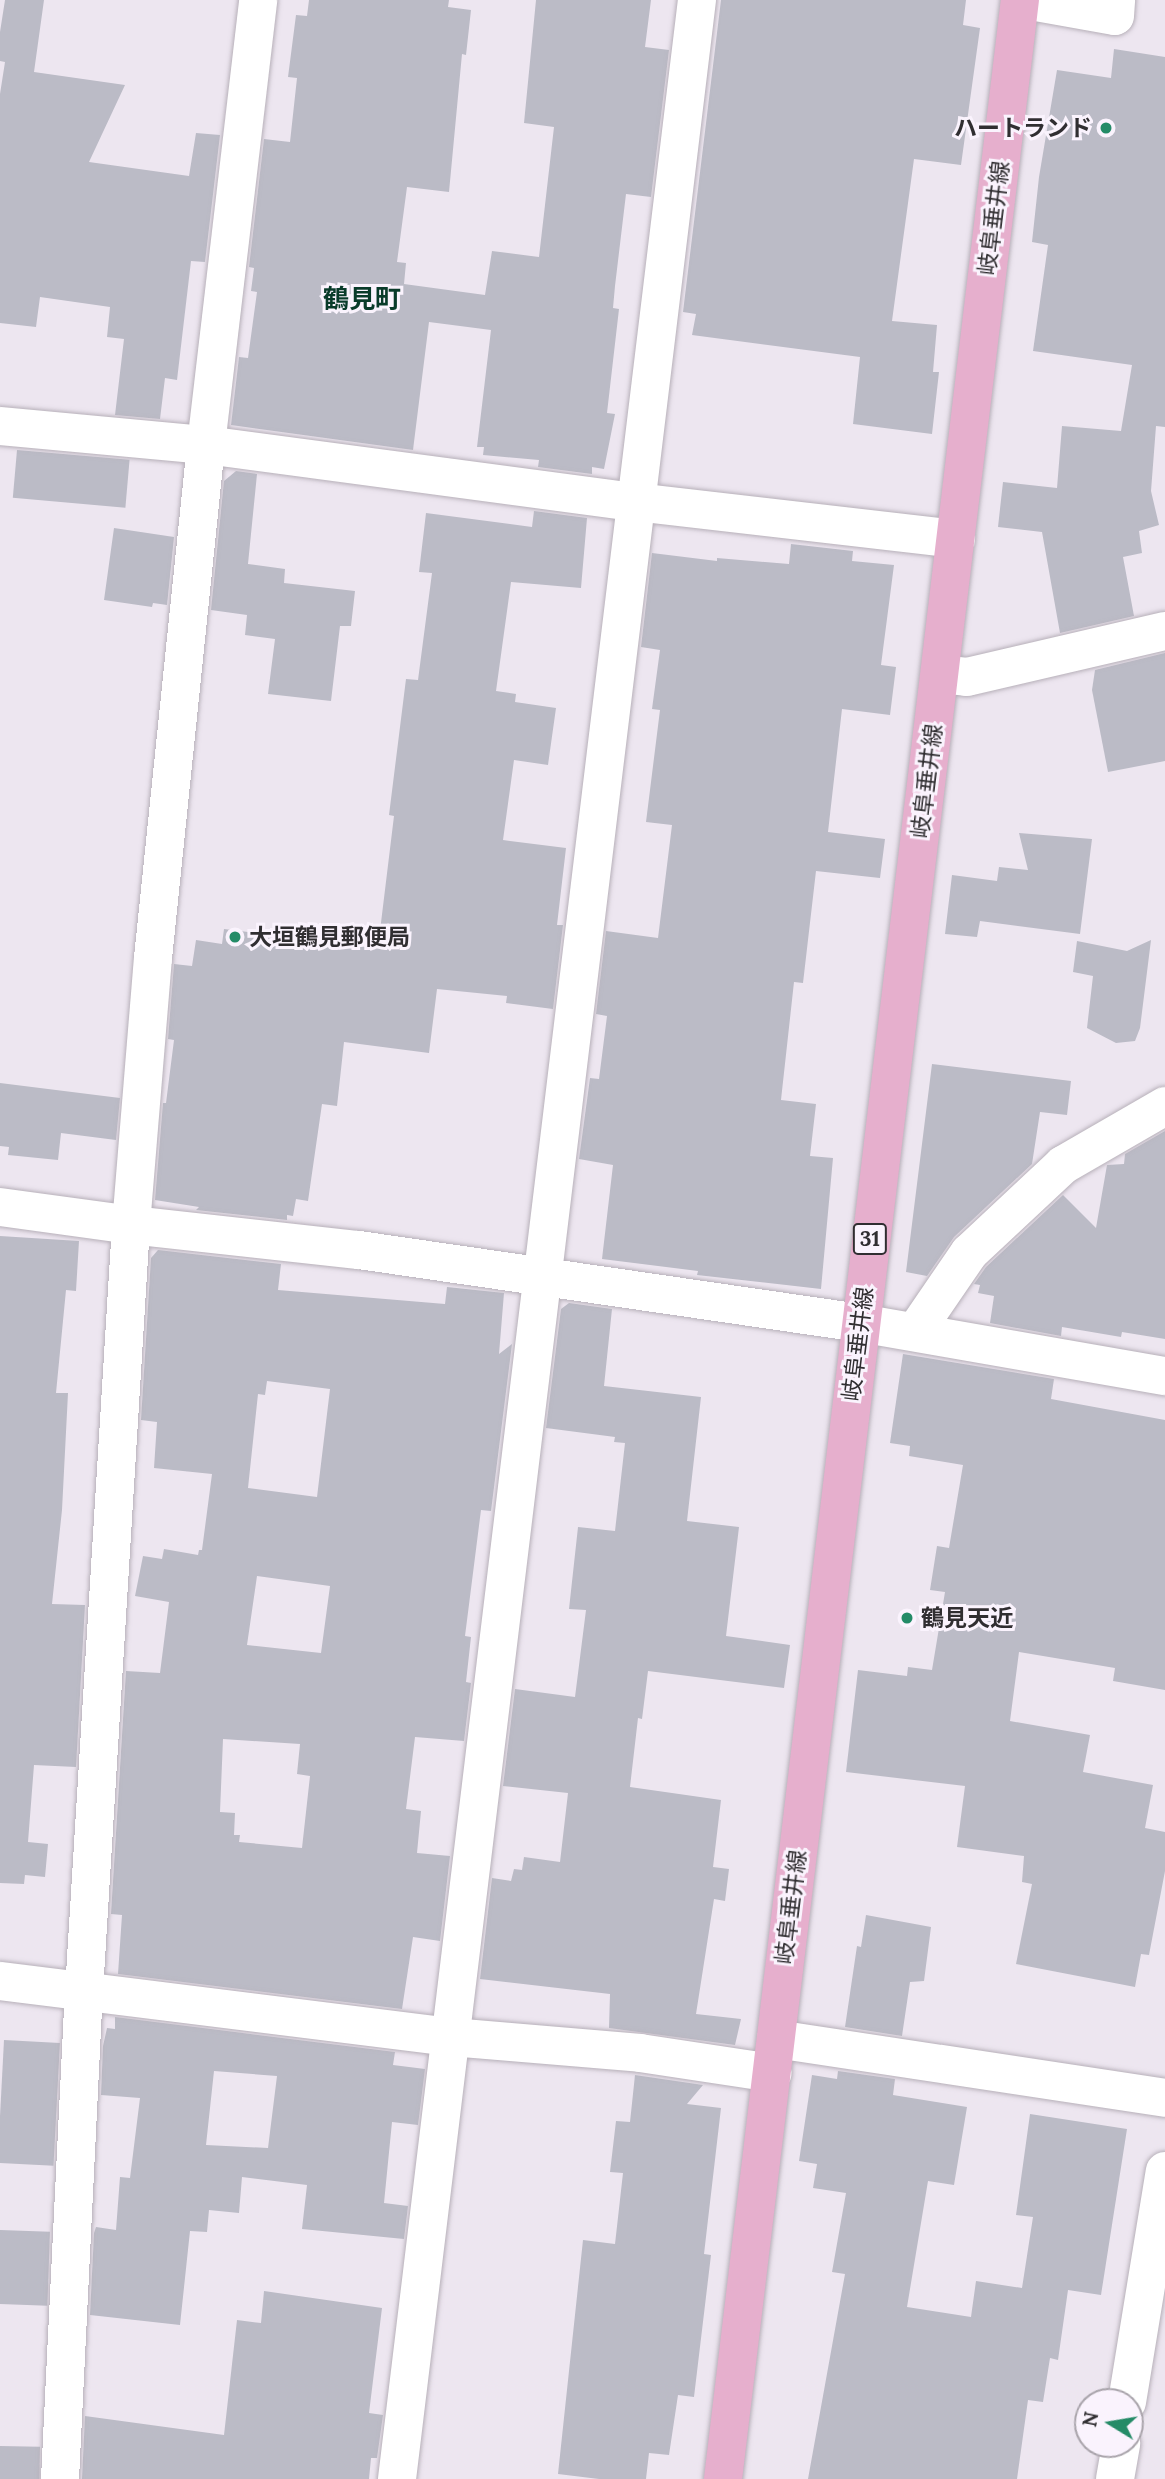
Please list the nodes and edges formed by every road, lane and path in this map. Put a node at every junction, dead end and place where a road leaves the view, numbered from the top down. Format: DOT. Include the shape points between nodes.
graph roads {
  1 [pos="258,0"];
  2 [pos="697,0"];
  3 [pos="1022,0"];
  4 [pos="1116,0"];
  5 [pos="0,426"];
  6 [pos="206,445"];
  7 [pos="636,502"];
  8 [pos="956,539"];
  9 [pos="1165,631"];
  10 [pos="940,674"];
  11 [pos="1165,1106"];
  12 [pos="0,1207"];
  13 [pos="131,1225"];
  14 [pos="541,1277"];
  15 [pos="860,1323"];
  16 [pos="915,1332"];
  17 [pos="1165,1376"];
  18 [pos="0,1981"];
  19 [pos="84,1991"];
  20 [pos="451,2037"];
  21 [pos="774,2056"];
  22 [pos="1165,2098"];
  23 [pos="1165,2171"];
  24 [pos="1130,2388"];
  25 [pos="1119,2458"];
  26 [pos="60,2479"];
  27 [pos="397,2479"];
  28 [pos="723,2479"];
  29 [pos="1115,2479"];
  1 -- 6 [label="street"];
  2 -- 7 [label="street"];
  3 -- 4 [label="street" via="1115,16"];
  3 -- 8 [label="main road, 岐阜垂井線 / 31"];
  5 -- 6 [label="street"];
  6 -- 7 [label="street"];
  6 -- 13 [label="street" via="153,957"];
  7 -- 8 [label="street"];
  7 -- 14 [label="street"];
  8 -- 10 [label="main road, 岐阜垂井線 / 31"];
  9 -- 10 [label="street" via="967,677"];
  10 -- 15 [label="main road, 岐阜垂井線 / 31"];
  11 -- 16 [label="street" via="1063,1165 969,1253"];
  12 -- 13 [label="street"];
  13 -- 14 [label="street" via="359,1250"];
  13 -- 19 [label="street"];
  14 -- 15 [label="street"];
  14 -- 20 [label="street"];
  15 -- 16 [label="street"];
  15 -- 21 [label="main road, 岐阜垂井線 / 31"];
  16 -- 17 [label="street"];
  18 -- 19 [label="street"];
  19 -- 20 [label="street"];
  19 -- 26 [label="street"];
  20 -- 21 [label="street" via="640,2053"];
  20 -- 27 [label="street"];
  21 -- 22 [label="street"];
  21 -- 28 [label="main road, 岐阜垂井線 / 31"];
  23 -- 24 [label="street"];
  25 -- 29 [label="street"];
}
